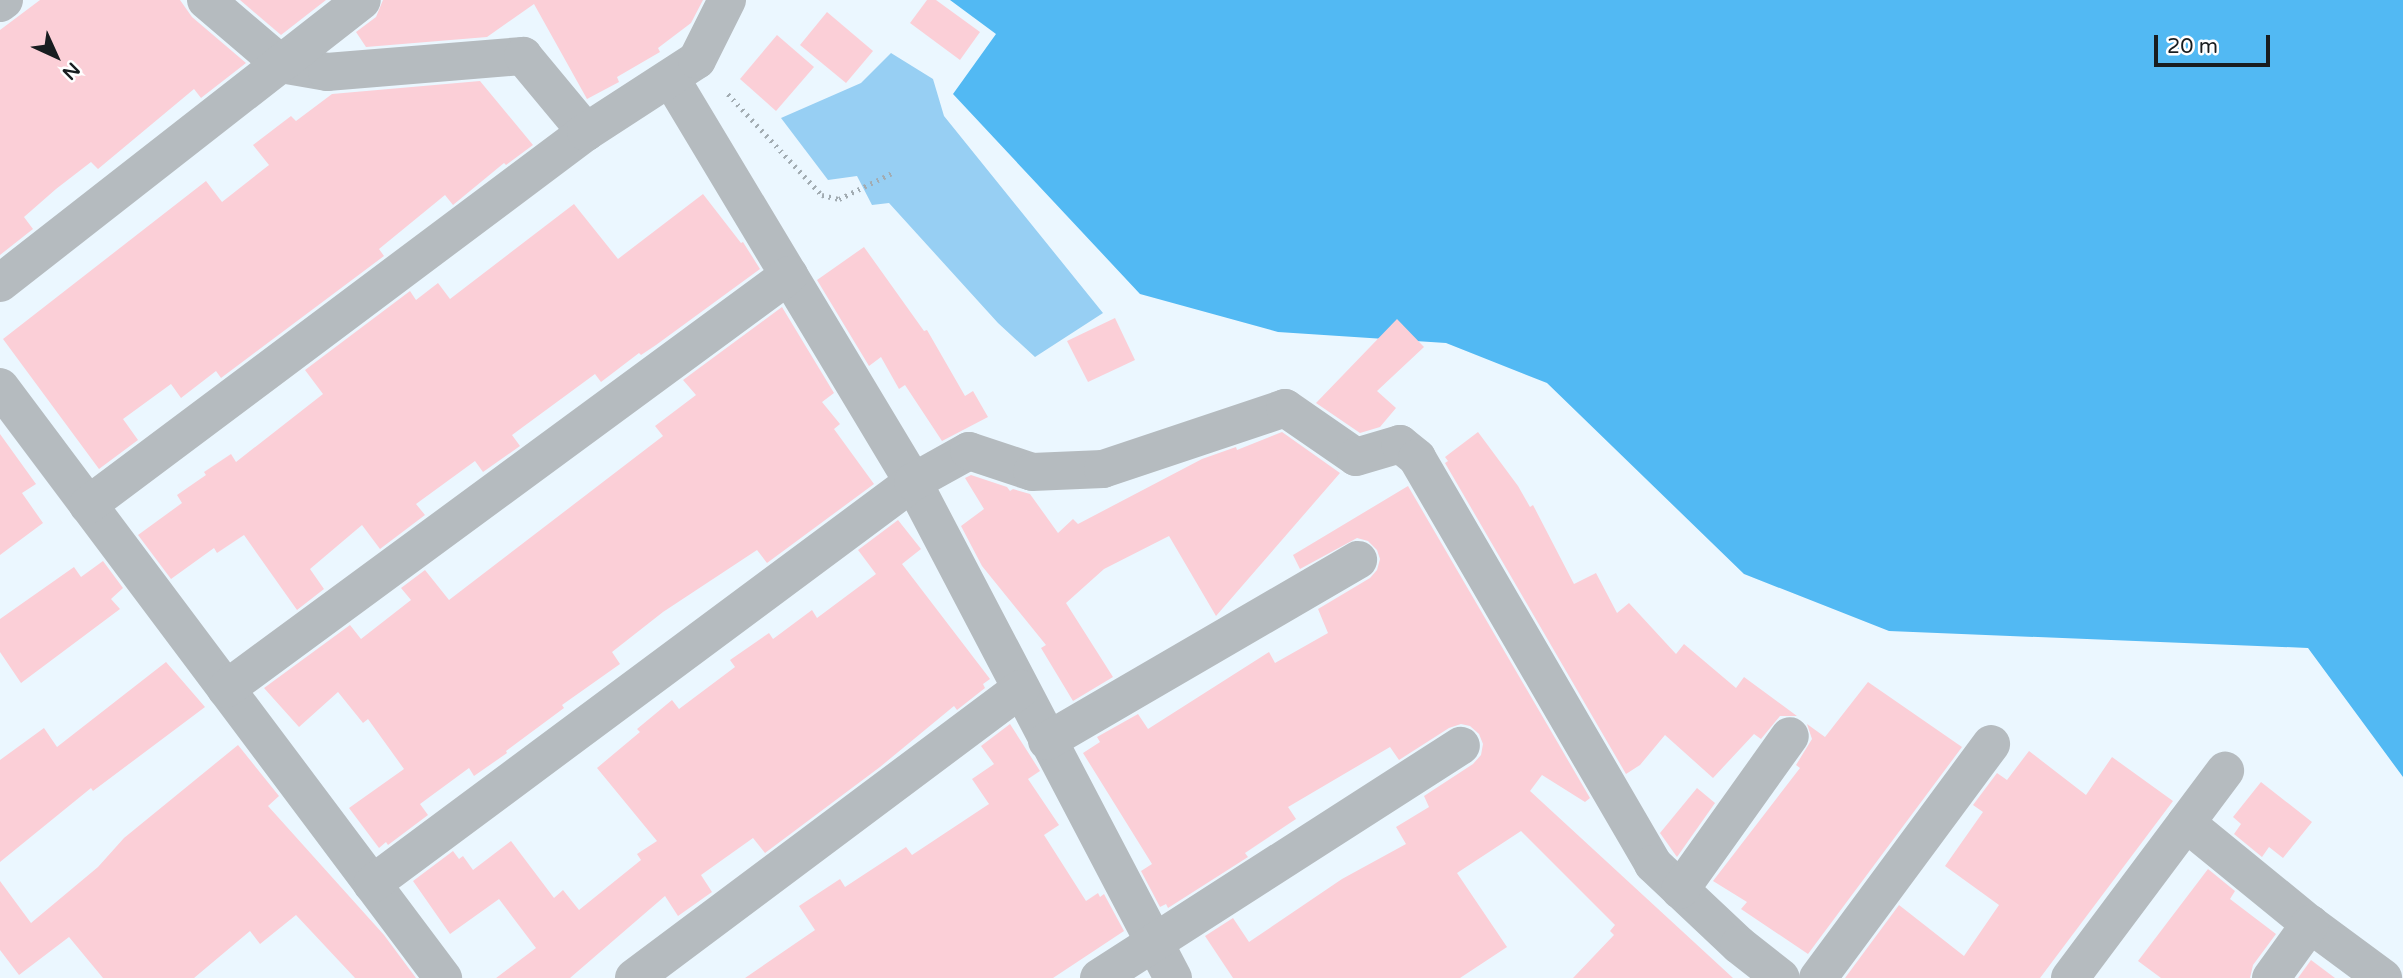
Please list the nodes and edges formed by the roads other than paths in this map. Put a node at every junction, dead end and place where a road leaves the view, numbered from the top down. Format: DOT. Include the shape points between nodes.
graph roads {
  1 [pos="206,0"];
  2 [pos="362,0"];
  3 [pos="727,0"];
  4 [pos="281,64"];
  5 [pos="684,70"];
  6 [pos="586,132"];
  7 [pos="789,275"];
  8 [pos="0,283"];
  9 [pos="0,387"];
  10 [pos="912,482"];
  11 [pos="88,505"];
  12 [pos="1358,560"];
  13 [pos="226,689"];
  14 [pos="1020,689"];
  15 [pos="1790,736"];
  16 [pos="1048,741"];
  17 [pos="1991,744"];
  18 [pos="1461,747"];
  19 [pos="2225,771"];
  20 [pos="2186,823"];
  21 [pos="372,884"];
  22 [pos="1680,890"];
  23 [pos="2309,924"];
  24 [pos="1154,942"];
  25 [pos="443,978"];
  26 [pos="634,978"];
  27 [pos="1099,978"];
  28 [pos="1173,978"];
  29 [pos="1781,978"];
  30 [pos="1818,978"];
  31 [pos="2070,978"];
  32 [pos="2271,978"];
  33 [pos="2384,978"];
  1 -- 4 [label="street"];
  2 -- 4 [label="street"];
  3 -- 5 [label="street"];
  4 -- 6 [label="street" via="327,72 523,56"];
  4 -- 8 [label="street"];
  5 -- 6 [label="street"];
  5 -- 7 [label="street"];
  6 -- 11 [label="street"];
  7 -- 10 [label="street"];
  7 -- 13 [label="street"];
  9 -- 11 [label="street"];
  10 -- 14 [label="street"];
  10 -- 21 [label="street"];
  10 -- 22 [label="street" via="968,451 1032,472 1103,469 1285,408 1356,457 1400,444 1417,458 1653,864"];
  11 -- 13 [label="street"];
  12 -- 16 [label="street"];
  13 -- 21 [label="street"];
  14 -- 16 [label="street"];
  14 -- 26 [label="street"];
  15 -- 22 [label="street"];
  16 -- 24 [label="street"];
  17 -- 30 [label="street"];
  18 -- 24 [label="street"];
  19 -- 20 [label="street"];
  20 -- 23 [label="street"];
  20 -- 31 [label="street"];
  21 -- 25 [label="street"];
  22 -- 29 [label="street"];
  23 -- 32 [label="street"];
  23 -- 33 [label="street"];
  24 -- 27 [label="street"];
  24 -- 28 [label="street"];
}
